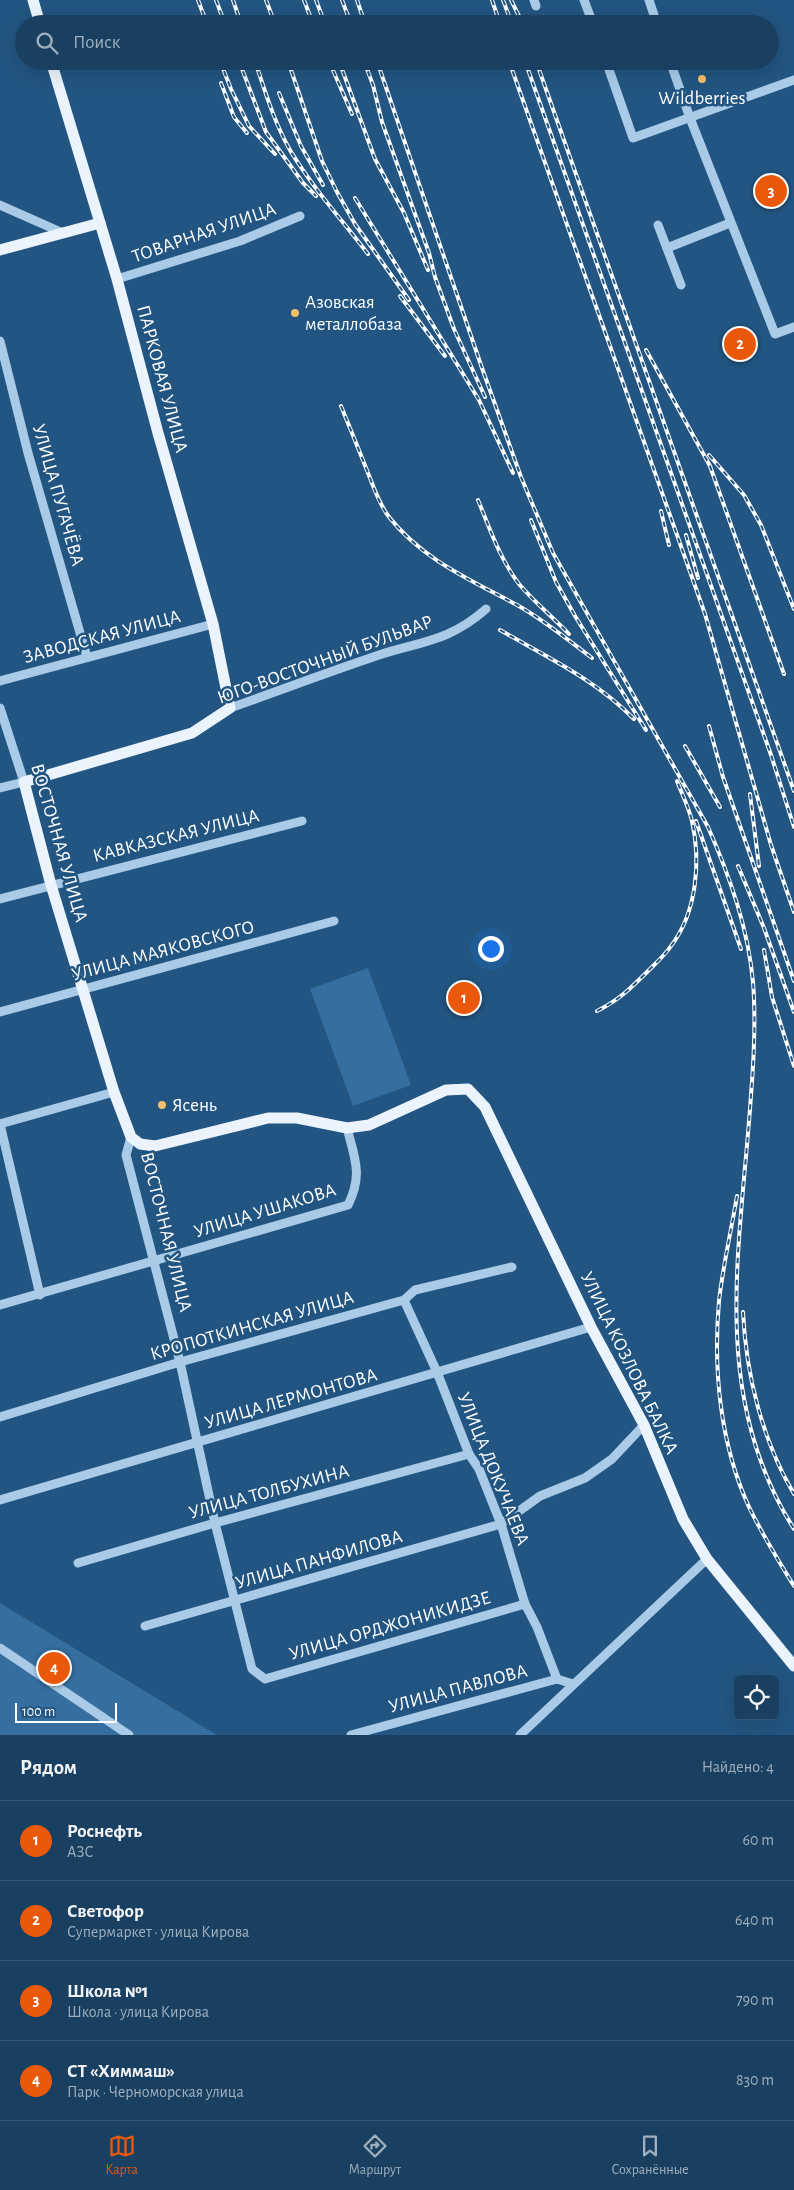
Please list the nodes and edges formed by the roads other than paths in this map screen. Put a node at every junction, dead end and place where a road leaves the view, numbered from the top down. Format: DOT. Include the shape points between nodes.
graph roads {
  1 [pos="33,0"];
  2 [pos="584,0"];
  3 [pos="649,0"];
  4 [pos="37,15"];
  5 [pos="590,15"];
  6 [pos="654,15"];
  7 [pos="53,70"];
  8 [pos="609,70"];
  9 [pos="673,70"];
  10 [pos="794,80"];
  11 [pos="690,118"];
  12 [pos="0,205"];
  13 [pos="300,216"];
  14 [pos="100,223"];
  15 [pos="730,223"];
  16 [pos="658,225"];
  17 [pos="63,233"];
  18 [pos="667,248"];
  19 [pos="0,250"];
  20 [pos="117,279"];
  21 [pos="681,285"];
  22 [pos="794,327"];
  23 [pos="0,341"];
  24 [pos="486,609"];
  25 [pos="213,624"];
  26 [pos="87,658"];
  27 [pos="0,681"];
  28 [pos="0,708"];
  29 [pos="230,708"];
  30 [pos="24,782"];
  31 [pos="0,788"];
  32 [pos="302,821"];
  33 [pos="52,884"];
  34 [pos="0,899"];
  35 [pos="334,922"];
  36 [pos="84,988"];
  37 [pos="0,1012"];
  38 [pos="114,1092"];
  39 [pos="0,1124"];
  40 [pos="347,1128"];
  41 [pos="131,1138"];
  42 [pos="155,1261"];
  43 [pos="512,1267"];
  44 [pos="40,1295"];
  45 [pos="404,1300"];
  46 [pos="0,1305"];
  47 [pos="591,1327"];
  48 [pos="180,1362"];
  49 [pos="437,1372"];
  50 [pos="0,1417"];
  51 [pos="644,1425"];
  52 [pos="199,1443"];
  53 [pos="469,1454"];
  54 [pos="0,1500"];
  55 [pos="215,1523"];
  56 [pos="501,1524"];
  57 [pos="708,1559"];
  58 [pos="78,1564"];
  59 [pos="236,1601"];
  60 [pos="524,1604"];
  61 [pos="145,1626"];
  62 [pos="0,1648"];
  63 [pos="794,1666"];
  64 [pos="265,1679"];
  65 [pos="557,1679"];
  66 [pos="573,1684"];
  67 [pos="129,1735"];
  68 [pos="352,1735"];
  69 [pos="520,1735"];
  1 -- 4 [label="main road"];
  2 -- 5 [label="street"];
  3 -- 6 [label="street"];
  7 -- 14 [label="main road, ПАРКОВАЯ УЛИЦА"];
  8 -- 11 [label="street" via="633,138"];
  9 -- 11 [label="street"];
  10 -- 11 [label="street"];
  11 -- 15 [label="street"];
  12 -- 17 [label="street"];
  13 -- 20 [label="street, ТОВАРНАЯ УЛИЦА" via="240,241"];
  14 -- 17 [label="main road"];
  14 -- 20 [label="main road, ПАРКОВАЯ УЛИЦА"];
  15 -- 18 [label="street"];
  15 -- 22 [label="street" via="775,334"];
  16 -- 18 [label="street"];
  17 -- 19 [label="main road"];
  18 -- 21 [label="street"];
  20 -- 25 [label="main road, ПАРКОВАЯ УЛИЦА"];
  23 -- 26 [label="street, УЛИЦА ПУГАЧЁВА" via="28,453"];
  24 -- 29 [label="street, ЮГО-ВОСТОЧНЫЙ БУЛЬВАР" via="470,623 440,639 382,654"];
  25 -- 26 [label="street, ЗАВОДСКАЯ УЛИЦА"];
  25 -- 29 [label="main road, ПАРКОВАЯ УЛИЦА"];
  26 -- 27 [label="street, ЗАВОДСКАЯ УЛИЦА"];
  28 -- 30 [label="street, ВОСТОЧНАЯ УЛИЦА"];
  29 -- 30 [label="main road, ЮГО-ВОСТОЧНЫЙ БУЛЬВАР" via="192,733"];
  30 -- 31 [label="street, ЮГО-ВОСТОЧНЫЙ БУЛЬВАР"];
  30 -- 33 [label="main road, ВОСТОЧНАЯ УЛИЦА"];
  32 -- 33 [label="street, КАВКАЗСКАЯ УЛИЦА"];
  33 -- 34 [label="street, КАВКАЗСКАЯ УЛИЦА"];
  33 -- 36 [label="main road, ВОСТОЧНАЯ УЛИЦА"];
  35 -- 36 [label="street, УЛИЦА МАЯКОВСКОГО"];
  36 -- 37 [label="street, УЛИЦА МАЯКОВСКОГО"];
  36 -- 38 [label="main road, ВОСТОЧНАЯ УЛИЦА"];
  38 -- 39 [label="street"];
  38 -- 41 [label="main road, ВОСТОЧНАЯ УЛИЦА"];
  39 -- 44 [label="street"];
  40 -- 41 [label="main road" via="297,1118 268,1118 155,1146 140,1144"];
  40 -- 42 [label="street, УЛИЦА УШАКОВА" via="357,1164 356,1189 348,1205"];
  40 -- 47 [label="main road, УЛИЦА КОЗЛОВА БАЛКА" via="369,1125 446,1090 468,1089 485,1107"];
  41 -- 42 [label="street, ВОСТОЧНАЯ УЛИЦА" via="126,1155"];
  42 -- 44 [label="street, УЛИЦА УШАКОВА"];
  42 -- 48 [label="street, ВОСТОЧНАЯ УЛИЦА"];
  43 -- 45 [label="street, КРОПОТКИНСКАЯ УЛИЦА" via="415,1290"];
  44 -- 46 [label="street, УЛИЦА УШАКОВА"];
  45 -- 48 [label="street, КРОПОТКИНСКАЯ УЛИЦА"];
  45 -- 49 [label="street, УЛИЦА ДОКУЧАЕВА"];
  47 -- 49 [label="street, УЛИЦА ЛЕРМОНТОВА"];
  47 -- 51 [label="main road, УЛИЦА КОЗЛОВА БАЛКА"];
  48 -- 50 [label="street, КРОПОТКИНСКАЯ УЛИЦА"];
  48 -- 52 [label="street, ВОСТОЧНАЯ УЛИЦА"];
  49 -- 52 [label="street, УЛИЦА ЛЕРМОНТОВА"];
  49 -- 53 [label="street, УЛИЦА ДОКУЧАЕВА"];
  51 -- 56 [label="street, УЛИЦА ПАНФИЛОВА" via="612,1459 585,1478 540,1496"];
  51 -- 57 [label="main road, УЛИЦА КОЗЛОВА БАЛКА" via="675,1504"];
  52 -- 54 [label="street, УЛИЦА ЛЕРМОНТОВА"];
  52 -- 55 [label="street, ВОСТОЧНАЯ УЛИЦА"];
  53 -- 55 [label="street, УЛИЦА ТОЛБУХИНА"];
  53 -- 56 [label="street, УЛИЦА ДОКУЧАЕВА" via="479,1469"];
  55 -- 58 [label="street, УЛИЦА ТОЛБУХИНА"];
  55 -- 59 [label="street, ВОСТОЧНАЯ УЛИЦА"];
  56 -- 59 [label="street, УЛИЦА ПАНФИЛОВА"];
  56 -- 60 [label="street, УЛИЦА ДОКУЧАЕВА"];
  57 -- 63 [label="main road, УЛИЦА КОЗЛОВА БАЛКА"];
  57 -- 66 [label="street"];
  59 -- 61 [label="street, УЛИЦА ПАНФИЛОВА"];
  59 -- 64 [label="street, ВОСТОЧНАЯ УЛИЦА" via="252,1669"];
  60 -- 64 [label="street, УЛИЦА ОРДЖОНИКИДЗЕ"];
  60 -- 65 [label="street, УЛИЦА ДОКУЧАЕВА" via="537,1627"];
  62 -- 67 [label="street"];
  65 -- 66 [label="street, УЛИЦА ПАВЛОВА"];
  65 -- 68 [label="street, УЛИЦА ПАВЛОВА"];
  66 -- 69 [label="street"];
}
